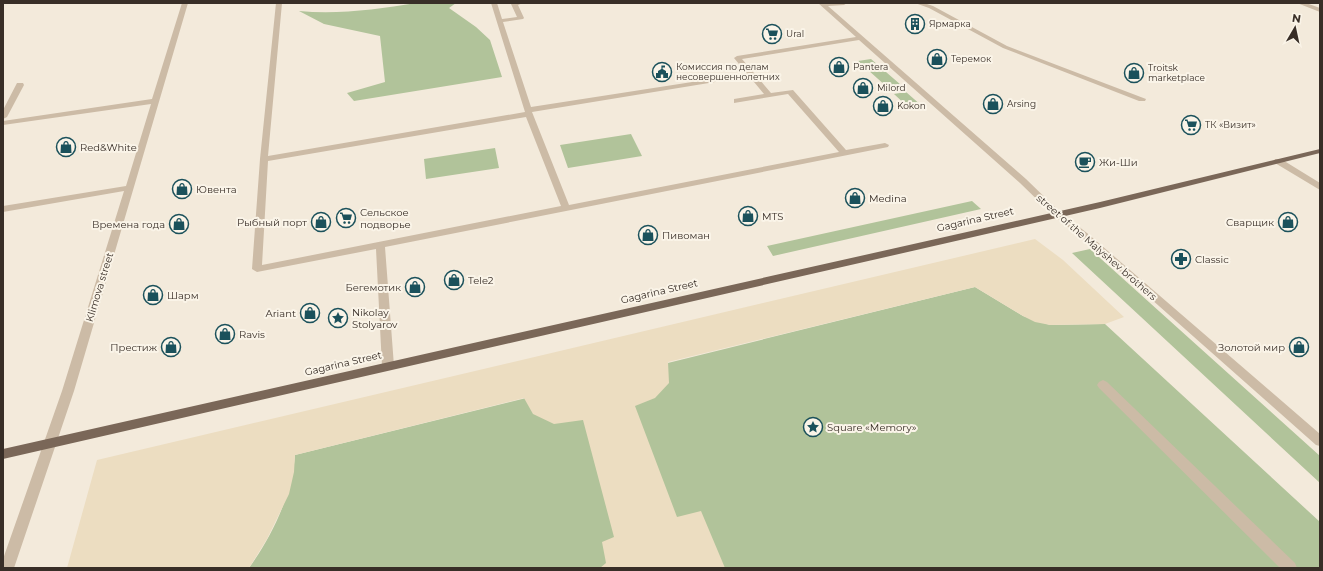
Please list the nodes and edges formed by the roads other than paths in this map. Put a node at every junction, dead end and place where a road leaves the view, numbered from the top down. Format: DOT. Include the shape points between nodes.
graph roads {
  1 [pos="185,3"];
  2 [pos="278,3"];
  3 [pos="494,3"];
  4 [pos="520,3"];
  5 [pos="844,3"];
  6 [pos="918,3"];
  7 [pos="1300,3"];
  8 [pos="822,4"];
  9 [pos="1320,10"];
  10 [pos="500,21"];
  11 [pos="861,38"];
  12 [pos="715,80"];
  13 [pos="20,85"];
  14 [pos="769,95"];
  15 [pos="1142,99"];
  16 [pos="155,101"];
  17 [pos="737,101"];
  18 [pos="529,112"];
  19 [pos="3,117"];
  20 [pos="3,123"];
  21 [pos="886,145"];
  22 [pos="1320,150"];
  23 [pos="844,153"];
  24 [pos="264,159"];
  25 [pos="1278,161"];
  26 [pos="1320,187"];
  27 [pos="129,188"];
  28 [pos="566,207"];
  29 [pos="3,209"];
  30 [pos="1057,214"];
  31 [pos="380,245"];
  32 [pos="388,366"];
  33 [pos="1103,385"];
  34 [pos="1320,441"];
  35 [pos="48,443"];
  36 [pos="3,454"];
  37 [pos="6,568"];
  38 [pos="1290,568"];
  1 -- 16 [label="street, Klimova street"];
  2 -- 24 [label="street"];
  3 -- 10 [label="street"];
  4 -- 10 [label="street" via="514,4 521,18"];
  5 -- 8 [label="street"];
  6 -- 15 [label="street" via="931,7 1005,47"];
  7 -- 9 [label="street"];
  8 -- 11 [label="street, street of the Malyshev brothers"];
  10 -- 18 [label="street"];
  11 -- 14 [label="street" via="737,58"];
  11 -- 30 [label="street, street of the Malyshev brothers"];
  12 -- 18 [label="street"];
  13 -- 19 [label="street"];
  14 -- 17 [label="street"];
  14 -- 23 [label="street" via="790,92"];
  16 -- 20 [label="street"];
  16 -- 27 [label="street, Klimova street"];
  18 -- 24 [label="street"];
  18 -- 28 [label="street"];
  21 -- 23 [label="street"];
  22 -- 25 [label="main road, Gagarina Street"];
  23 -- 28 [label="street"];
  24 -- 31 [label="street" via="257,269"];
  25 -- 26 [label="street"];
  25 -- 30 [label="main road, Gagarina Street"];
  27 -- 29 [label="street"];
  27 -- 35 [label="street, Klimova street" via="68,391"];
  28 -- 31 [label="street"];
  30 -- 32 [label="main road, Gagarina Street"];
  30 -- 34 [label="street, street of the Malyshev brothers"];
  31 -- 32 [label="street"];
  32 -- 35 [label="main road, Gagarina Street"];
  33 -- 38 [label="street"];
  35 -- 36 [label="main road, Gagarina Street"];
  35 -- 37 [label="street, Klimova street" via="34,491"];
}
